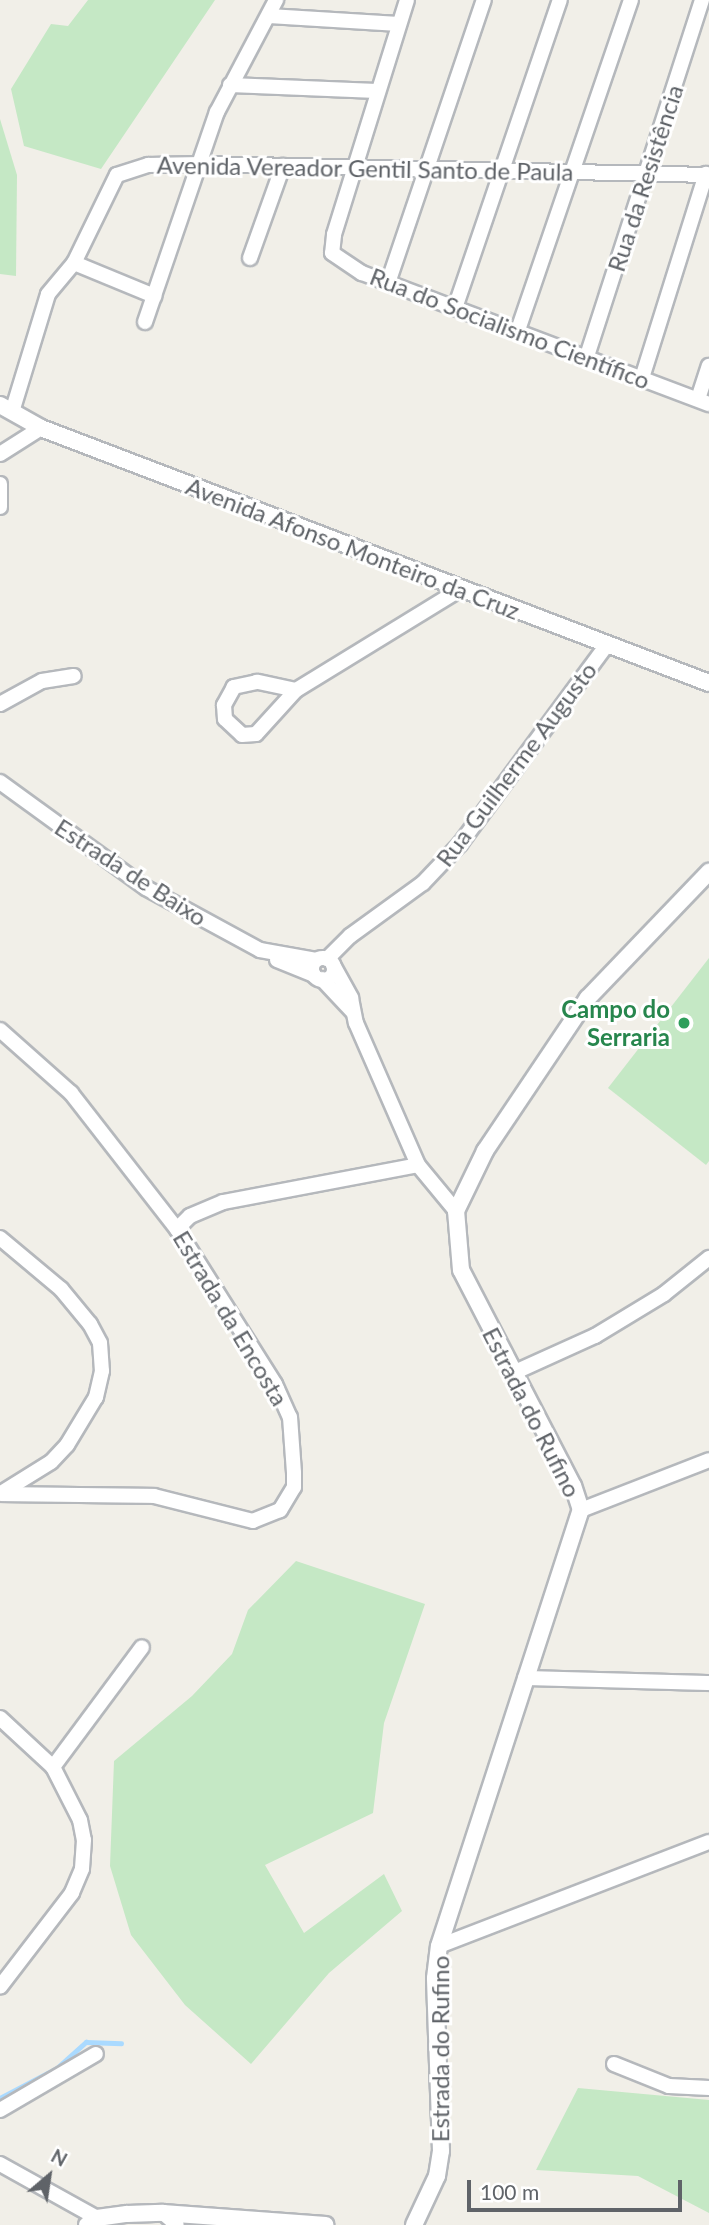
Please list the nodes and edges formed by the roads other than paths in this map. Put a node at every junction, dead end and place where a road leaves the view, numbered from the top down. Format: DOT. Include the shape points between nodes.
graph roads {
  1 [pos="276,0"];
  2 [pos="407,0"];
  3 [pos="484,0"];
  4 [pos="560,0"];
  5 [pos="631,0"];
  6 [pos="702,0"];
  7 [pos="269,16"];
  8 [pos="399,24"];
  9 [pos="230,85"];
  10 [pos="377,91"];
  11 [pos="202,164"];
  12 [pos="283,166"];
  13 [pos="356,167"];
  14 [pos="429,168"];
  15 [pos="503,170"];
  16 [pos="573,170"];
  17 [pos="647,172"];
  18 [pos="708,174"];
  19 [pos="250,258"];
  20 [pos="74,263"];
  21 [pos="388,283"];
  22 [pos="154,296"];
  23 [pos="455,308"];
  24 [pos="145,322"];
  25 [pos="518,330"];
  26 [pos="587,356"];
  27 [pos="709,366"];
  28 [pos="642,378"];
  29 [pos="703,402"];
  30 [pos="6,409"];
  31 [pos="41,428"];
  32 [pos="0,454"];
  33 [pos="0,484"];
  34 [pos="0,507"];
  35 [pos="459,590"];
  36 [pos="606,646"];
  37 [pos="74,676"];
  38 [pos="709,683"];
  39 [pos="296,690"];
  40 [pos="0,704"];
  41 [pos="0,782"];
  42 [pos="709,872"];
  43 [pos="268,952"];
  44 [pos="325,961"];
  45 [pos="318,977"];
  46 [pos="352,1011"];
  47 [pos="0,1030"];
  48 [pos="418,1165"];
  49 [pos="456,1211"];
  50 [pos="177,1229"];
  51 [pos="0,1238"];
  52 [pos="709,1258"];
  53 [pos="513,1373"];
  54 [pos="709,1460"];
  55 [pos="1,1494"];
  56 [pos="581,1510"];
  57 [pos="142,1647"];
  58 [pos="525,1678"];
  59 [pos="709,1683"];
  60 [pos="0,1717"];
  61 [pos="53,1768"];
  62 [pos="709,1842"];
  63 [pos="439,1946"];
  64 [pos="0,1987"];
  65 [pos="96,2054"];
  66 [pos="614,2064"];
  67 [pos="709,2088"];
  68 [pos="0,2109"];
  69 [pos="0,2164"];
  70 [pos="163,2213"];
  71 [pos="92,2222"];
  72 [pos="177,2225"];
  73 [pos="326,2225"];
  74 [pos="414,2225"];
  1 -- 7 [label="street"];
  2 -- 8 [label="street"];
  3 -- 14 [label="street"];
  4 -- 15 [label="street"];
  5 -- 16 [label="street"];
  6 -- 17 [label="street, Rua da Resistência"];
  7 -- 8 [label="street"];
  7 -- 9 [label="street"];
  8 -- 10 [label="street"];
  9 -- 10 [label="street"];
  9 -- 11 [label="street"];
  10 -- 13 [label="street"];
  11 -- 12 [label="street, Avenida Vereador Gentil Santo de Paula"];
  11 -- 20 [label="street, Avenida Vereador Gentil Santo de Paula" via="148,165 117,175"];
  11 -- 22 [label="street"];
  12 -- 13 [label="street, Avenida Vereador Gentil Santo de Paula"];
  12 -- 19 [label="street"];
  13 -- 14 [label="street, Avenida Vereador Gentil Santo de Paula"];
  13 -- 21 [label="street, Rua do Socialismo Científico" via="332,253 337,260"];
  14 -- 15 [label="street, Avenida Vereador Gentil Santo de Paula"];
  14 -- 21 [label="street"];
  15 -- 16 [label="street, Avenida Vereador Gentil Santo de Paula"];
  15 -- 23 [label="street"];
  16 -- 17 [label="street, Avenida Vereador Gentil Santo de Paula"];
  16 -- 25 [label="street"];
  17 -- 18 [label="street, Avenida Vereador Gentil Santo de Paula"];
  17 -- 26 [label="street, Rua da Resistência"];
  18 -- 28 [label="street"];
  20 -- 22 [label="street"];
  20 -- 30 [label="street, Avenida Vereador Gentil Santo de Paula" via="48,294"];
  21 -- 23 [label="street, Rua do Socialismo Científico"];
  22 -- 24 [label="street"];
  23 -- 25 [label="street, Rua do Socialismo Científico"];
  25 -- 26 [label="street, Rua do Socialismo Científico"];
  26 -- 28 [label="street, Rua do Socialismo Científico"];
  27 -- 29 [label="street"];
  28 -- 29 [label="street, Rua do Socialismo Científico"];
  30 -- 31 [label="street, Avenida Afonso Monteiro da Cruz"];
  31 -- 32 [label="street"];
  31 -- 35 [label="street, Avenida Afonso Monteiro da Cruz"];
  33 -- 34 [label="street"];
  35 -- 36 [label="street, Avenida Afonso Monteiro da Cruz"];
  35 -- 39 [label="street"];
  36 -- 38 [label="street, Avenida Afonso Monteiro da Cruz"];
  36 -- 44 [label="street, Rua Guilherme Augusto" via="460,844 424,883 349,936"];
  37 -- 40 [label="street" via="42,681"];
  39 -- 39 [label="street" via="256,734 242,734 225,719 224,705 234,687 257,682"];
  41 -- 43 [label="street, Estrada de Baixo" via="146,888"];
  42 -- 49 [label="street" via="588,998 485,1151"];
  43 -- 44 [label="street, Estrada de Baixo"];
  43 -- 45 [label="street, Estrada de Baixo" via="289,968"];
  44 -- 45 [label="street"];
  44 -- 46 [label="street, Estrada de Baixo" via="351,998"];
  45 -- 46 [label="street, Estrada de Baixo"];
  46 -- 48 [label="street, Estrada de Baixo"];
  47 -- 50 [label="street, Estrada da Encosta" via="71,1093"];
  48 -- 49 [label="street, Estrada de Baixo"];
  48 -- 50 [label="street" via="234,1199 205,1207"];
  49 -- 53 [label="street, Estrada do Rufino" via="461,1269"];
  50 -- 55 [label="street, Estrada da Encosta" via="275,1384 290,1417 295,1473 289,1498 270,1518 253,1521 154,1496"];
  51 -- 55 [label="street" via="61,1289 90,1324 100,1343 102,1370 96,1397 67,1445 51,1462"];
  52 -- 53 [label="street" via="664,1294 595,1336"];
  53 -- 56 [label="street, Estrada do Rufino" via="573,1486"];
  54 -- 56 [label="street"];
  56 -- 58 [label="street, Estrada do Rufino"];
  57 -- 61 [label="street"];
  58 -- 59 [label="street"];
  58 -- 63 [label="street, Estrada do Rufino"];
  60 -- 61 [label="street"];
  61 -- 64 [label="street" via="80,1820 82,1869 58,1917"];
  62 -- 63 [label="street"];
  63 -- 74 [label="street, Estrada do Rufino" via="435,1978 441,2151 437,2176"];
  65 -- 68 [label="street"];
  66 -- 67 [label="street" via="669,2086"];
  69 -- 71 [label="street"];
  70 -- 71 [label="street"];
  70 -- 72 [label="street"];
  70 -- 73 [label="street"];
}
